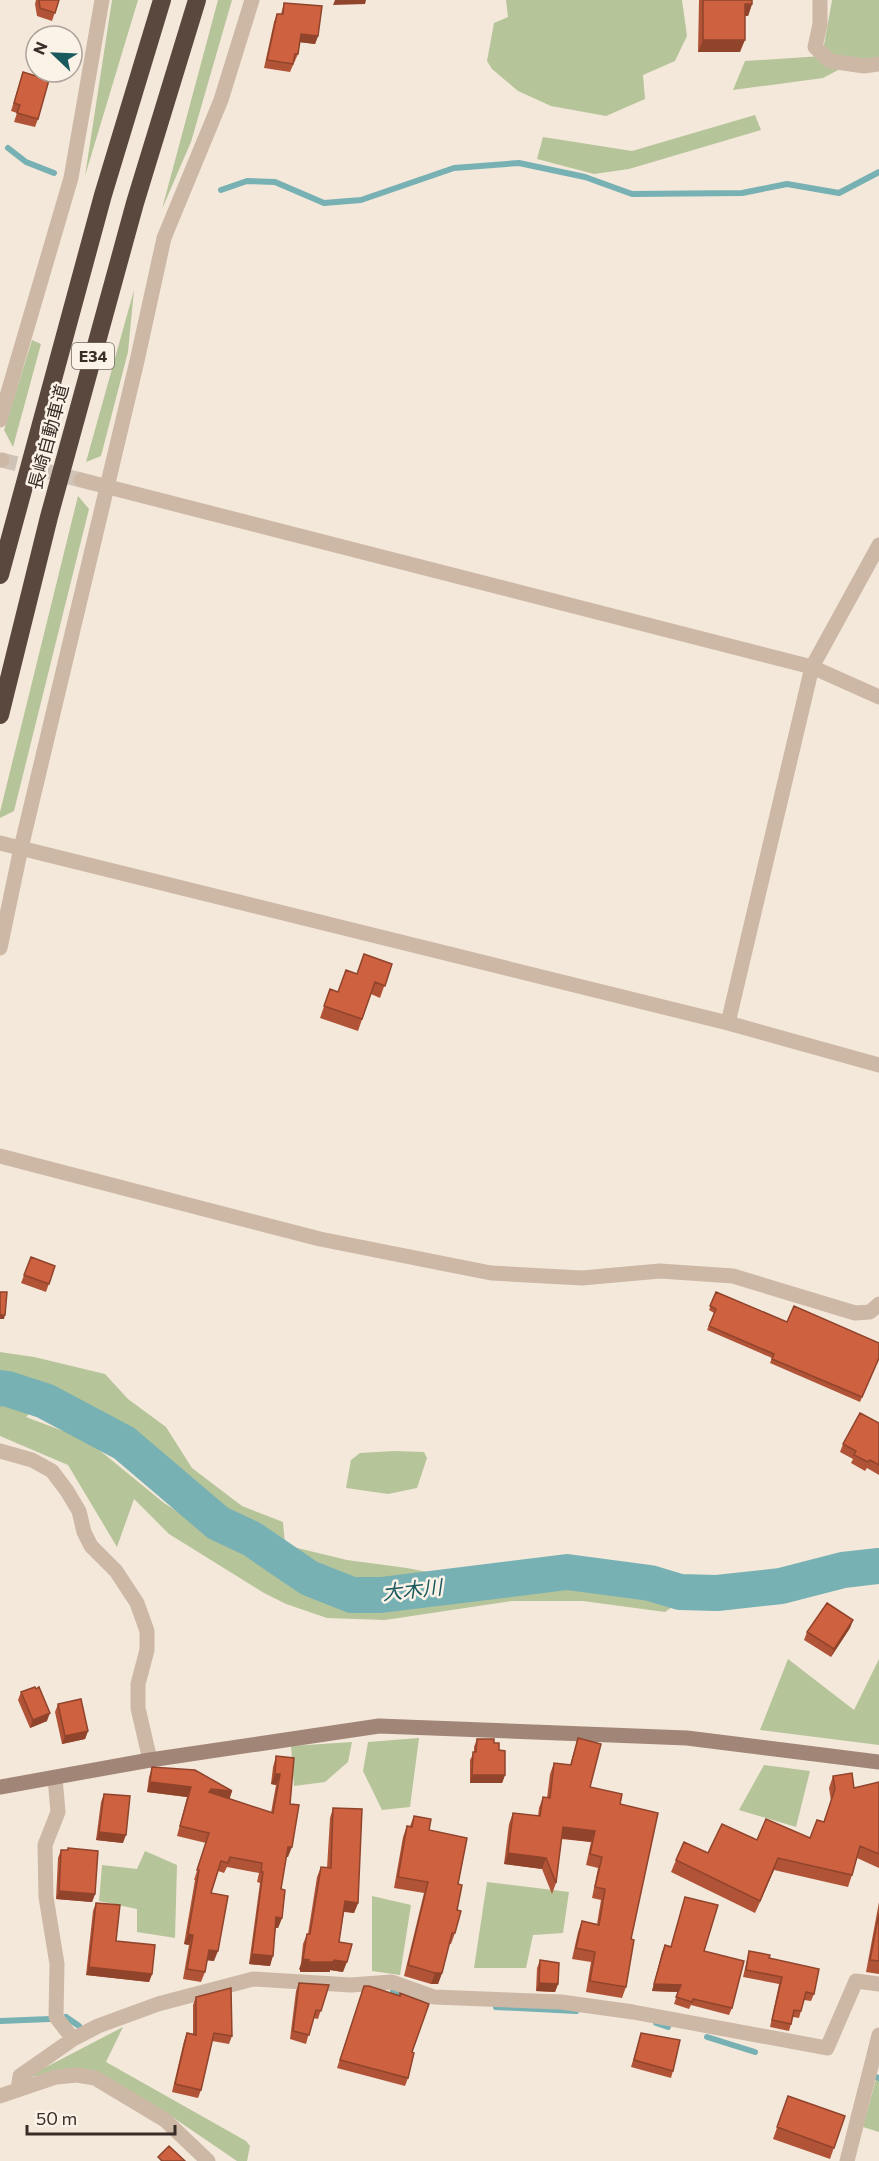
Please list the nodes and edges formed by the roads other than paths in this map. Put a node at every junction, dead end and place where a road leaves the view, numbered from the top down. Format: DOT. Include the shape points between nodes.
graph roads {
  1 [pos="102,0"];
  2 [pos="162,0"];
  3 [pos="197,0"];
  4 [pos="252,0"];
  5 [pos="820,0"];
  6 [pos="879,64"];
  7 [pos="0,420"];
  8 [pos="81,480"];
  9 [pos="106,487"];
  10 [pos="879,545"];
  11 [pos="0,575"];
  12 [pos="812,667"];
  13 [pos="879,697"];
  14 [pos="0,715"];
  15 [pos="0,843"];
  16 [pos="21,849"];
  17 [pos="0,948"];
  18 [pos="728,1023"];
  19 [pos="879,1065"];
  20 [pos="0,1156"];
  21 [pos="879,1304"];
  22 [pos="0,1451"];
  23 [pos="150,1760"];
  24 [pos="879,1762"];
  25 [pos="55,1778"];
  26 [pos="0,1787"];
  27 [pos="879,1984"];
  28 [pos="879,2035"];
  29 [pos="73,2039"];
  30 [pos="18,2090"];
  31 [pos="0,2096"];
  32 [pos="208,2161"];
  33 [pos="847,2161"];
  1 -- 7 [label="street" via="71,178"];
  2 -- 11 [label="highway, 長崎自動車道 / E34" via="103,195"];
  3 -- 14 [label="highway, 長崎自動車道 / E34" via="132,214"];
  4 -- 9 [label="street" via="221,100 164,238"];
  5 -- 6 [label="street" via="815,47 830,61"];
  8 -- 9 [label="street"];
  9 -- 12 [label="street"];
  9 -- 16 [label="street"];
  10 -- 12 [label="street"];
  12 -- 13 [label="street"];
  12 -- 18 [label="street"];
  15 -- 16 [label="street"];
  16 -- 17 [label="street"];
  16 -- 18 [label="street"];
  18 -- 19 [label="street"];
  20 -- 21 [label="street" via="320,1239 490,1273 582,1278 660,1271 733,1276 855,1313 870,1312"];
  22 -- 23 [label="street" via="32,1460 52,1471 79,1511 91,1546 116,1571 137,1603 147,1631 138,1708"];
  23 -- 24 [label="street" via="378,1726 687,1738"];
  23 -- 25 [label="street"];
  25 -- 26 [label="street"];
  25 -- 29 [label="street" via="58,1812 45,1845 46,1897 57,1964 56,2017"];
  27 -- 29 [label="street" via="856,1981 827,2048 561,2002 434,1998 392,1982 351,1985 253,1979 158,2004"];
  28 -- 33 [label="street"];
  29 -- 30 [label="street" via="20,2076"];
  30 -- 31 [label="street"];
  30 -- 32 [label="street" via="56,2077 94,2078 165,2120"];
}
